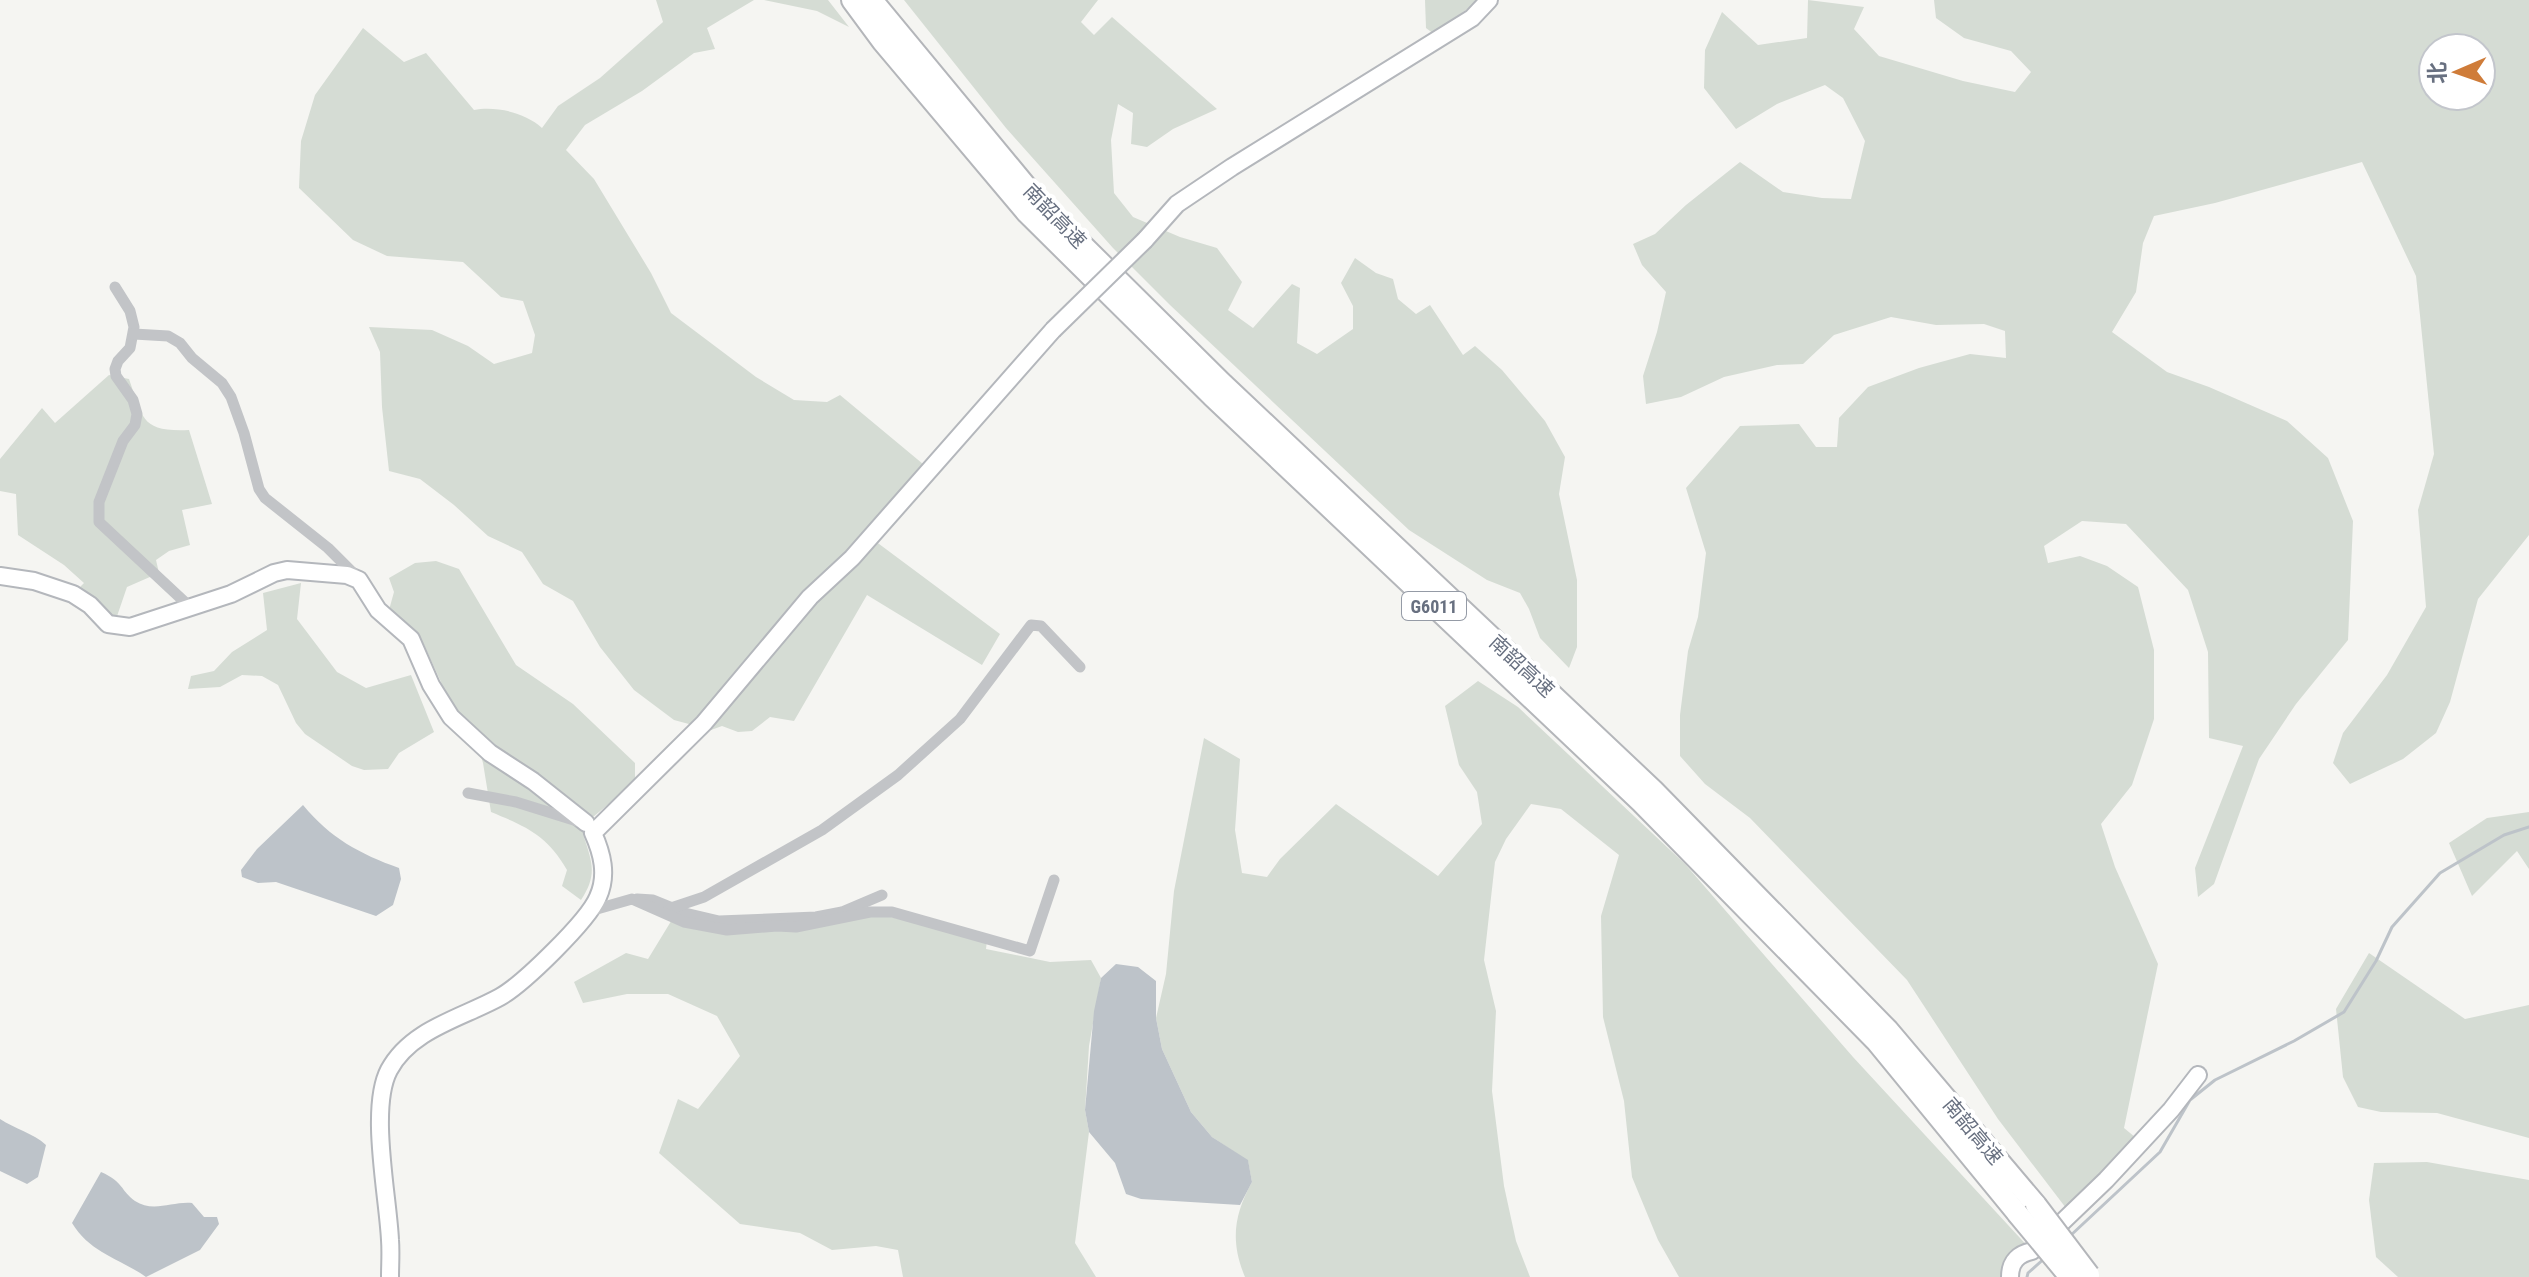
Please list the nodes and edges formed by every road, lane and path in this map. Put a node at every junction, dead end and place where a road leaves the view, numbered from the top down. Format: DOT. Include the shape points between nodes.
graph roads {
  1 [pos="852,0"];
  2 [pos="872,0"];
  3 [pos="1489,0"];
  4 [pos="115,287"];
  5 [pos="134,334"];
  6 [pos="0,576"];
  7 [pos="359,580"];
  8 [pos="189,606"];
  9 [pos="1080,667"];
  10 [pos="468,793"];
  11 [pos="589,828"];
  12 [pos="1054,880"];
  13 [pos="882,895"];
  14 [pos="632,899"];
  15 [pos="671,908"];
  16 [pos="589,911"];
  17 [pos="2198,1075"];
  18 [pos="2026,1209"];
  19 [pos="2083,1276"];
  20 [pos="390,1277"];
  21 [pos="2010,1277"];
  1 -- 18 [label="highway, 南韶高速 / G6011" via="1027,213 1641,802 1876,1041"];
  2 -- 18 [label="highway, 南韶高速 / G6011" via="1039,202 1223,384 1653,790 1888,1030"];
  3 -- 11 [label="street, bridge" via="1439,40 1177,204 1053,330 852,558 810,597 704,723"];
  4 -- 5 [label="street" via="130,311"];
  5 -- 7 [label="street" via="168,336 222,383 265,498"];
  5 -- 8 [label="street" via="115,369 133,400 135,425 123,441 99,502 99,522"];
  6 -- 8 [label="street" via="73,594 108,624 119,626 147,623"];
  7 -- 8 [label="street" via="287,570"];
  7 -- 11 [label="street" via="378,610 411,639 451,717"];
  9 -- 15 [label="street" via="1041,626 1031,625 960,719 898,775 822,830 704,897"];
  10 -- 11 [label="street" via="516,802"];
  11 -- 16 [label="street" via="601,851 604,877"];
  12 -- 14 [label="street" via="1030,951 892,912 796,927 727,930 684,922"];
  13 -- 15 [label="street" via="816,917 719,921"];
  14 -- 15 [label="street"];
  14 -- 16 [label="street"];
  16 -- 20 [label="street" via="532,973 500,996 445,1021 401,1054 389,1070 381,1125"];
  17 -- 21 [label="street" via="2099,1187 2032,1251 2021,1254"];
  18 -- 19 [label="highway, 南韶高速 / G6011, bridge"];
}
